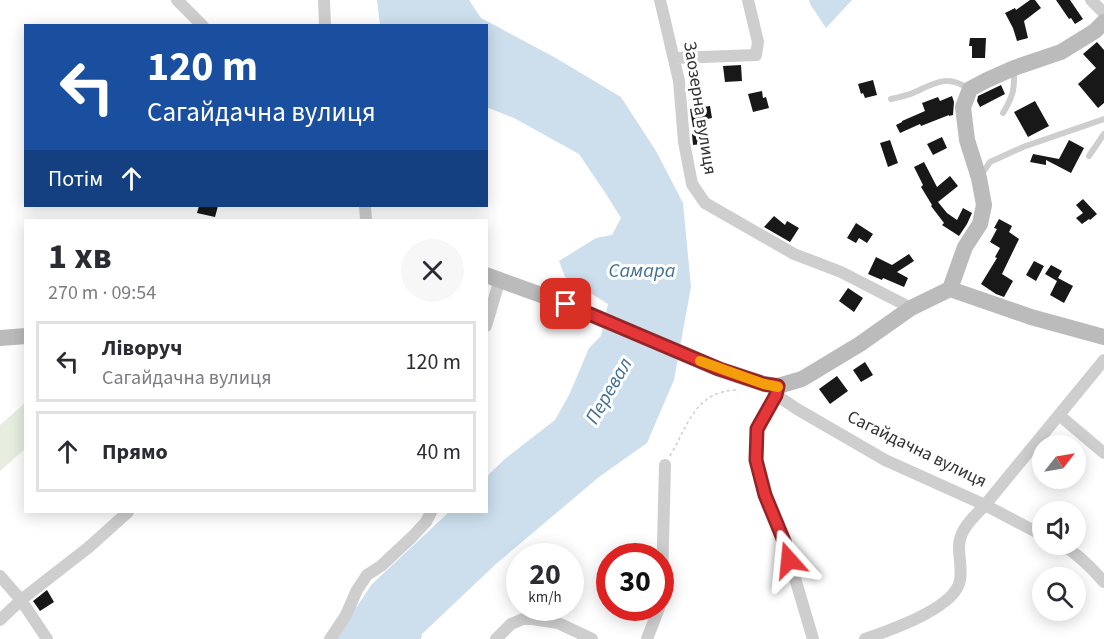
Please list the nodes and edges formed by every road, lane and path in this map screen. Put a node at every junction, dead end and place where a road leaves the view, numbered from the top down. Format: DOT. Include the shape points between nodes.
graph roads {
  1 [pos="177,0"];
  2 [pos="324,0"];
  3 [pos="660,0"];
  4 [pos="748,0"];
  5 [pos="1091,0"];
  6 [pos="1104,13"];
  7 [pos="1104,22"];
  8 [pos="201,24"];
  9 [pos="325,24"];
  10 [pos="675,58"];
  11 [pos="1014,68"];
  12 [pos="970,89"];
  13 [pos="891,99"];
  14 [pos="1003,113"];
  15 [pos="1104,119"];
  16 [pos="1104,134"];
  17 [pos="1089,156"];
  18 [pos="979,178"];
  19 [pos="493,277"];
  20 [pos="950,289"];
  21 [pos="911,308"];
  22 [pos="488,312"];
  23 [pos="24,336"];
  24 [pos="1104,337"];
  25 [pos="0,338"];
  26 [pos="1104,360"];
  27 [pos="739,390"];
  28 [pos="777,391"];
  29 [pos="1059,415"];
  30 [pos="1104,453"];
  31 [pos="664,465"];
  32 [pos="985,505"];
  33 [pos="127,513"];
  34 [pos="430,513"];
  35 [pos="1032,530"];
  36 [pos="663,543"];
  37 [pos="1076,555"];
  38 [pos="0,576"];
  39 [pos="1104,582"];
  40 [pos="21,600"];
  41 [pos="0,620"];
  42 [pos="654,621"];
  43 [pos="47,639"];
  44 [pos="330,639"];
  45 [pos="496,639"];
  46 [pos="592,639"];
  47 [pos="647,639"];
  48 [pos="813,639"];
  49 [pos="865,639"];
  1 -- 8 [label="street"];
  2 -- 9 [label="street"];
  3 -- 10 [label="street, Заозерна вулиця"];
  4 -- 10 [label="street" via="758,42 756,55"];
  5 -- 6 [label="street"];
  7 -- 11 [label="street" via="1061,52"];
  10 -- 21 [label="street, Заозерна вулиця" via="692,184 705,203 794,254 841,272"];
  11 -- 12 [label="street"];
  11 -- 14 [label="lane" via="1015,85"];
  12 -- 13 [label="lane" via="959,82 946,81"];
  12 -- 18 [label="street" via="963,107 967,140"];
  15 -- 18 [label="lane" via="990,162"];
  16 -- 17 [label="lane"];
  18 -- 20 [label="street" via="984,205 980,224 965,247"];
  19 -- 22 [label="street"];
  19 -- 28 [label="street, Сагайдачна вулиця"];
  20 -- 21 [label="street"];
  20 -- 24 [label="street"];
  21 -- 28 [label="street" via="860,344"];
  23 -- 25 [label="street"];
  26 -- 29 [label="street"];
  27 -- 31 [label="path" via="718,393 702,403"];
  28 -- 32 [label="street, Сагайдачна вулиця" via="797,409 885,460"];
  28 -- 48 [label="street" via="757,429 756,460"];
  29 -- 30 [label="street"];
  29 -- 32 [label="street"];
  31 -- 36 [label="street"];
  32 -- 35 [label="street, Сагайдачна вулиця"];
  32 -- 49 [label="street" via="965,527 959,545 960,582 951,598 892,630"];
  33 -- 40 [label="street"];
  34 -- 44 [label="street" via="412,537 367,575"];
  37 -- 39 [label="street"];
  38 -- 40 [label="street"];
  40 -- 41 [label="street"];
  40 -- 43 [label="street"];
  42 -- 47 [label="street"];
  45 -- 46 [label="street" via="511,624 532,619 558,623"];
}
